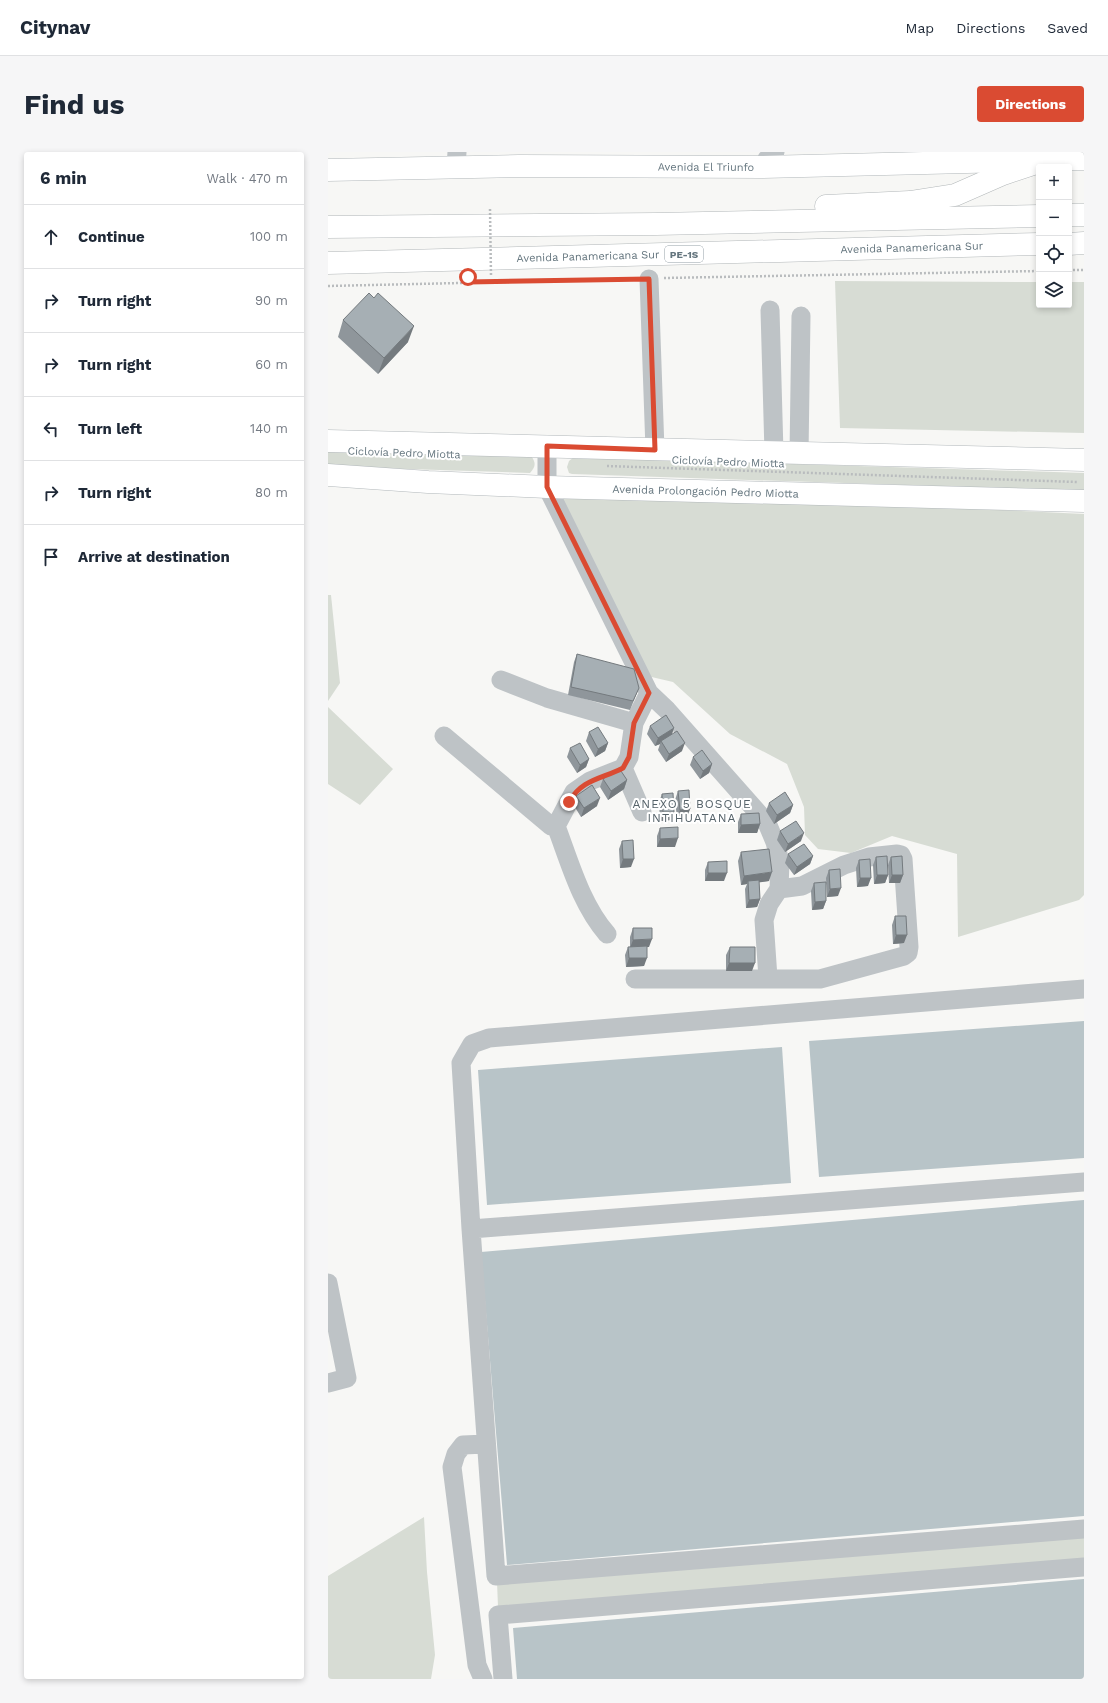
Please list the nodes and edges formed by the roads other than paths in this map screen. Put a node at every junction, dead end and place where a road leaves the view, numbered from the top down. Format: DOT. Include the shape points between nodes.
graph roads {
  1 [pos="767,157"];
  2 [pos="536,159"];
  3 [pos="612,159"];
  4 [pos="862,159"];
  5 [pos="1084,159"];
  6 [pos="457,160"];
  7 [pos="1046,160"];
  8 [pos="328,170"];
  9 [pos="1072,215"];
  10 [pos="1084,215"];
  11 [pos="1036,216"];
  12 [pos="656,224"];
  13 [pos="328,226"];
  14 [pos="1084,243"];
  15 [pos="1036,244"];
  16 [pos="1072,244"];
  17 [pos="328,263"];
  18 [pos="649,279"];
  19 [pos="770,310"];
  20 [pos="801,316"];
  21 [pos="328,441"];
  22 [pos="547,446"];
  23 [pos="655,450"];
  24 [pos="774,453"];
  25 [pos="798,454"];
  26 [pos="1084,460"];
  27 [pos="328,475"];
  28 [pos="547,487"];
  29 [pos="1084,501"];
  30 [pos="501,680"];
  31 [pos="649,693"];
  32 [pos="634,723"];
  33 [pos="444,736"];
  34 [pos="623,768"];
  35 [pos="642,812"];
  36 [pos="556,826"];
  37 [pos="779,889"];
  38 [pos="607,934"];
  39 [pos="768,978"];
  40 [pos="635,979"];
  41 [pos="1084,989"];
  42 [pos="1084,1182"];
  43 [pos="471,1229"];
  44 [pos="328,1283"];
  45 [pos="328,1383"];
  46 [pos="486,1444"];
  47 [pos="1084,1529"];
  48 [pos="1084,1567"];
  49 [pos="483,1679"];
  50 [pos="503,1679"];
  1 -- 3 [label="main road, Avenida El Triunfo"];
  1 -- 4 [label="main road, Avenida El Triunfo"];
  2 -- 3 [label="main road, Avenida El Triunfo"];
  2 -- 6 [label="main road, Avenida El Triunfo"];
  4 -- 7 [label="main road, Avenida El Triunfo"];
  5 -- 7 [label="main road, Avenida El Triunfo"];
  6 -- 8 [label="main road, Avenida El Triunfo"];
  7 -- 12 [label="main road" via="1003,174 955,195 931,200 705,211"];
  9 -- 10 [label="main road"];
  11 -- 12 [label="main road"];
  12 -- 13 [label="main road"];
  14 -- 16 [label="main road"];
  15 -- 17 [label="main road, Avenida Panamericana Sur / PE-1S"];
  18 -- 23 [label="street"];
  19 -- 24 [label="street"];
  20 -- 25 [label="street"];
  21 -- 22 [label="main road"];
  22 -- 23 [label="main road"];
  22 -- 28 [label="street"];
  23 -- 24 [label="main road"];
  24 -- 25 [label="main road"];
  25 -- 26 [label="main road"];
  27 -- 28 [label="main road, Avenida Prolongación Pedro Miotta"];
  28 -- 29 [label="main road, Avenida Prolongación Pedro Miotta"];
  28 -- 31 [label="street"];
  30 -- 32 [label="street" via="547,698"];
  31 -- 32 [label="street"];
  31 -- 37 [label="street" via="767,823 780,862"];
  32 -- 34 [label="street" via="629,757"];
  33 -- 36 [label="street" via="551,826"];
  34 -- 35 [label="street"];
  34 -- 36 [label="street" via="590,781 574,792"];
  36 -- 38 [label="street" via="586,902 596,921"];
  37 -- 39 [label="street" via="769,904 764,920"];
  37 -- 39 [label="street" via="802,886 844,865 869,857 901,855 909,947 908,953 904,956 820,979"];
  39 -- 40 [label="street"];
  41 -- 43 [label="street" via="489,1038 472,1044 462,1063"];
  42 -- 43 [label="street"];
  43 -- 46 [label="street"];
  44 -- 45 [label="street" via="347,1378"];
  46 -- 47 [label="street" via="496,1576"];
  46 -- 49 [label="street" via="463,1445 456,1454 452,1467 477,1665"];
  48 -- 50 [label="street" via="498,1615"];
}
